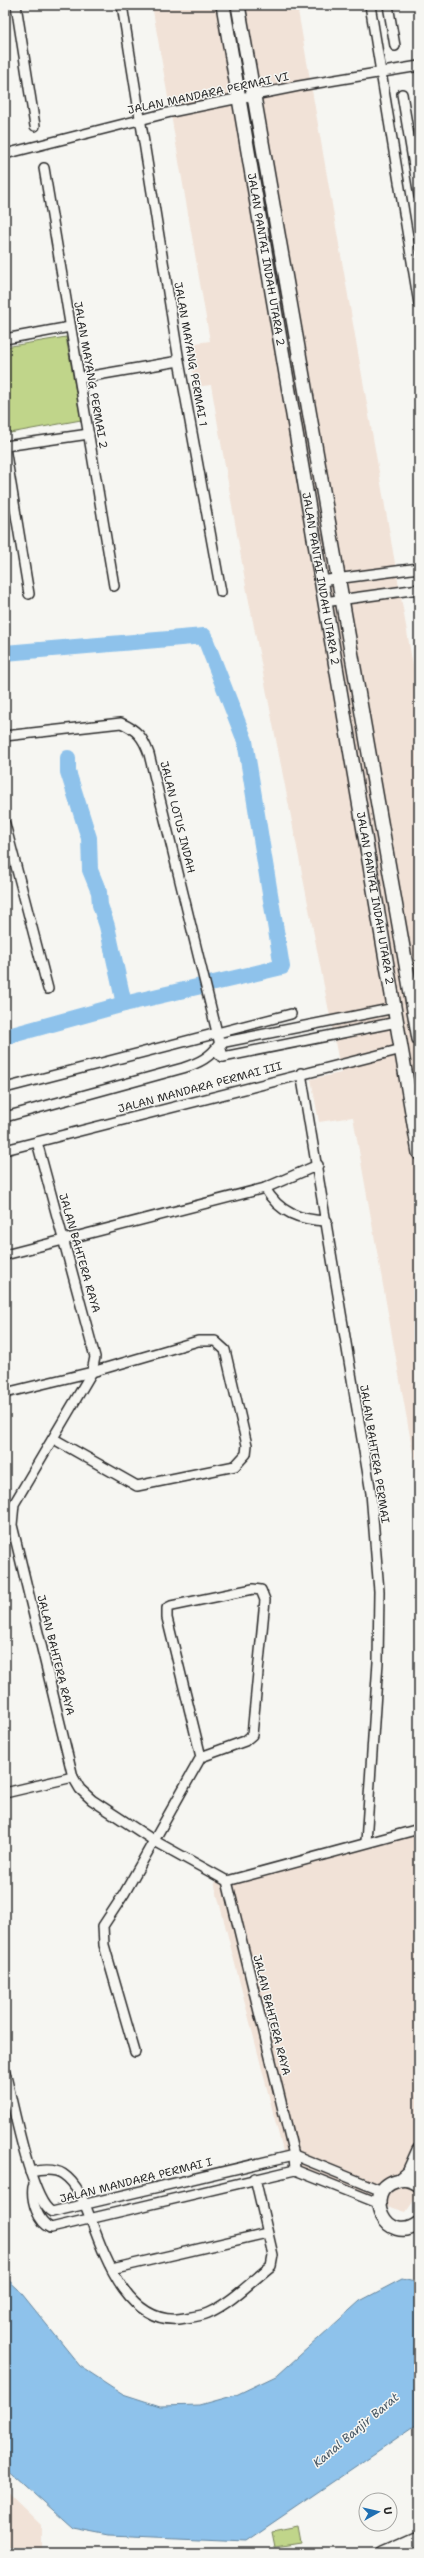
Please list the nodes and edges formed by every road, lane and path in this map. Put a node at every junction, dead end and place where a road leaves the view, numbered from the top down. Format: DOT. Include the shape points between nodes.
graph roads {
  1 [pos="16,5"];
  2 [pos="122,5"];
  3 [pos="223,5"];
  4 [pos="238,5"];
  5 [pos="370,5"];
  6 [pos="388,5"];
  7 [pos="394,46"];
  8 [pos="419,66"];
  9 [pos="381,73"];
  10 [pos="402,94"];
  11 [pos="253,95"];
  12 [pos="239,98"];
  13 [pos="142,119"];
  14 [pos="35,126"];
  15 [pos="5,154"];
  16 [pos="44,168"];
  17 [pos="419,196"];
  18 [pos="419,304"];
  19 [pos="70,328"];
  20 [pos="5,339"];
  21 [pos="179,361"];
  22 [pos="80,378"];
  23 [pos="89,434"];
  24 [pos="5,447"];
  25 [pos="419,568"];
  26 [pos="339,578"];
  27 [pos="320,581"];
  28 [pos="114,586"];
  29 [pos="419,589"];
  30 [pos="221,592"];
  31 [pos="29,594"];
  32 [pos="342,599"];
  33 [pos="324,602"];
  34 [pos="5,736"];
  35 [pos="5,824"];
  36 [pos="405,964"];
  37 [pos="48,989"];
  38 [pos="416,1001"];
  39 [pos="395,1008"];
  40 [pos="291,1014"];
  41 [pos="398,1022"];
  42 [pos="218,1034"];
  43 [pos="419,1037"];
  44 [pos="220,1043"];
  45 [pos="402,1049"];
  46 [pos="214,1052"];
  47 [pos="223,1057"];
  48 [pos="301,1073"];
  49 [pos="5,1088"];
  50 [pos="5,1117"];
  51 [pos="37,1142"];
  52 [pos="5,1150"];
  53 [pos="419,1153"];
  54 [pos="318,1165"];
  55 [pos="266,1188"];
  56 [pos="327,1221"];
  57 [pos="63,1241"];
  58 [pos="5,1255"];
  59 [pos="92,1372"];
  60 [pos="5,1393"];
  61 [pos="54,1438"];
  62 [pos="201,1757"];
  63 [pos="73,1777"];
  64 [pos="5,1794"];
  65 [pos="419,1829"];
  66 [pos="153,1840"];
  67 [pos="366,1842"];
  68 [pos="227,1881"];
  69 [pos="135,2052"];
  70 [pos="5,2072"];
  71 [pos="419,2150"];
  72 [pos="294,2155"];
  73 [pos="295,2170"];
  74 [pos="30,2172"];
  75 [pos="348,2177"];
  76 [pos="403,2177"];
  77 [pos="255,2178"];
  78 [pos="419,2184"];
  79 [pos="33,2185"];
  80 [pos="343,2188"];
  81 [pos="380,2197"];
  82 [pos="86,2204"];
  83 [pos="91,2219"];
  84 [pos="415,2228"];
  85 [pos="267,2233"];
  86 [pos="112,2269"];
  87 [pos="419,2537"];
  88 [pos="382,2553"];
  1 -- 14 [label="street"];
  2 -- 13 [label="street, JALAN MAYANG PERMAI 1"];
  3 -- 12 [label="street, JALAN PANTAI INDAH UTARA 2"];
  4 -- 11 [label="street, JALAN PANTAI INDAH UTARA 2"];
  5 -- 9 [label="street"];
  6 -- 7 [label="street"];
  8 -- 9 [label="street, JALAN MANDARA PERMAI VI"];
  9 -- 11 [label="street, JALAN MANDARA PERMAI VI"];
  9 -- 18 [label="street"];
  10 -- 17 [label="street"];
  11 -- 12 [label="street, JALAN MANDARA PERMAI VI"];
  11 -- 26 [label="street, JALAN PANTAI INDAH UTARA 2"];
  12 -- 13 [label="street, JALAN MANDARA PERMAI VI"];
  12 -- 27 [label="street, JALAN PANTAI INDAH UTARA 2"];
  13 -- 15 [label="street, JALAN MANDARA PERMAI VI"];
  13 -- 21 [label="street, JALAN MAYANG PERMAI 1"];
  16 -- 19 [label="street, JALAN MAYANG PERMAI 2"];
  19 -- 20 [label="street"];
  19 -- 22 [label="street, JALAN MAYANG PERMAI 2"];
  21 -- 22 [label="street"];
  21 -- 30 [label="street, JALAN MAYANG PERMAI 1"];
  22 -- 23 [label="street, JALAN MAYANG PERMAI 2"];
  23 -- 24 [label="street"];
  23 -- 28 [label="street, JALAN MAYANG PERMAI 2"];
  24 -- 31 [label="street"];
  25 -- 26 [label="street"];
  26 -- 27 [label="street"];
  26 -- 32 [label="street, JALAN PANTAI INDAH UTARA 2"];
  27 -- 33 [label="street, JALAN PANTAI INDAH UTARA 2"];
  29 -- 32 [label="street"];
  32 -- 33 [label="street"];
  32 -- 36 [label="street, JALAN PANTAI INDAH UTARA 2"];
  33 -- 39 [label="street, JALAN PANTAI INDAH UTARA 2"];
  34 -- 42 [label="street, JALAN LOTUS INDAH" via="121,723 134,729 144,738"];
  35 -- 37 [label="street"];
  36 -- 38 [label="street, JALAN PANTAI INDAH UTARA 2"];
  36 -- 41 [label="street" via="397,974 402,1006"];
  38 -- 43 [label="street, JALAN PANTAI INDAH UTARA 2"];
  39 -- 41 [label="street, JALAN PANTAI INDAH UTARA 2"];
  39 -- 44 [label="street"];
  40 -- 42 [label="street"];
  41 -- 45 [label="street, JALAN PANTAI INDAH UTARA 2"];
  41 -- 47 [label="street"];
  42 -- 44 [label="street, JALAN LOTUS INDAH"];
  42 -- 49 [label="street"];
  44 -- 46 [label="street"];
  44 -- 47 [label="street, JALAN LOTUS INDAH"];
  45 -- 48 [label="street, JALAN MANDARA PERMAI III"];
  45 -- 53 [label="street, JALAN PANTAI INDAH UTARA 2"];
  46 -- 47 [label="street"];
  46 -- 50 [label="street" via="200,1062 177,1070"];
  48 -- 51 [label="street, JALAN MANDARA PERMAI III"];
  48 -- 54 [label="street, JALAN BAHTERA PERMAI"];
  51 -- 52 [label="street, JALAN MANDARA PERMAI III"];
  51 -- 57 [label="street, JALAN BAHTERA RAYA"];
  54 -- 55 [label="street"];
  54 -- 56 [label="street, JALAN BAHTERA PERMAI"];
  55 -- 56 [label="street" via="271,1199 286,1212 308,1220"];
  55 -- 57 [label="street"];
  56 -- 67 [label="street, JALAN BAHTERA PERMAI" via="371,1493 377,1551 378,1662"];
  57 -- 58 [label="street"];
  57 -- 59 [label="street, JALAN BAHTERA RAYA" via="95,1358"];
  59 -- 60 [label="street"];
  59 -- 61 [label="street, JALAN BAHTERA RAYA"];
  59 -- 61 [label="street" via="198,1341 215,1341 225,1350 247,1445 246,1454 235,1466 137,1486"];
  61 -- 63 [label="street, JALAN BAHTERA RAYA" via="14,1504 12,1525"];
  62 -- 62 [label="street" via="167,1618 167,1608 252,1589 261,1590 265,1600 252,1735 245,1741"];
  62 -- 66 [label="street"];
  63 -- 64 [label="street"];
  63 -- 66 [label="street, JALAN BAHTERA RAYA" via="80,1789 92,1800"];
  65 -- 67 [label="street"];
  66 -- 68 [label="street, JALAN BAHTERA RAYA"];
  66 -- 69 [label="street" via="124,1894 103,1926 102,1934"];
  67 -- 68 [label="street"];
  68 -- 72 [label="street, JALAN BAHTERA RAYA"];
  70 -- 74 [label="street"];
  71 -- 76 [label="street"];
  72 -- 73 [label="street"];
  72 -- 75 [label="street"];
  72 -- 82 [label="street, JALAN MANDARA PERMAI I"];
  73 -- 77 [label="street"];
  73 -- 80 [label="street"];
  74 -- 79 [label="street"];
  74 -- 82 [label="street" via="44,2170 61,2173 69,2178"];
  75 -- 80 [label="street"];
  75 -- 81 [label="street"];
  76 -- 78 [label="street"];
  76 -- 81 [label="street" via="387,2185"];
  77 -- 83 [label="street"];
  77 -- 85 [label="street"];
  79 -- 82 [label="street, JALAN MANDARA PERMAI I" via="43,2203 52,2212"];
  79 -- 83 [label="street" via="36,2209 46,2225 57,2228"];
  80 -- 81 [label="street"];
  81 -- 84 [label="street" via="384,2220 397,2228"];
  82 -- 83 [label="street"];
  83 -- 86 [label="street"];
  85 -- 86 [label="street"];
  85 -- 86 [label="street" via="273,2255 271,2266 220,2307 207,2314 172,2321 147,2313 131,2299"];
  87 -- 88 [label="street"];
}
